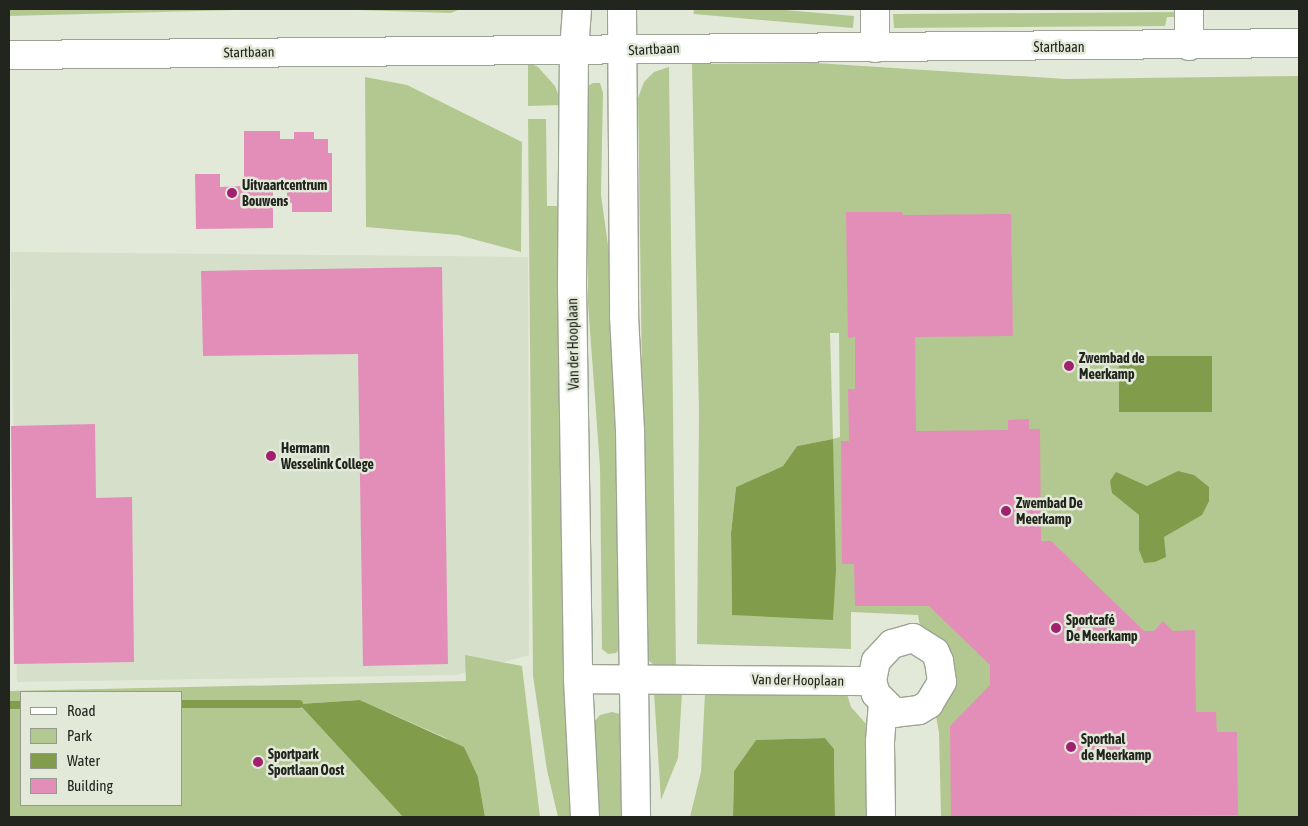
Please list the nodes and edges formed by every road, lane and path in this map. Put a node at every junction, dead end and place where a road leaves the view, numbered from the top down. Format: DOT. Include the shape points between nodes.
graph roads {
  1 [pos="577,9"];
  2 [pos="622,9"];
  3 [pos="875,9"];
  4 [pos="1189,9"];
  5 [pos="1299,43"];
  6 [pos="1189,46"];
  7 [pos="875,48"];
  8 [pos="622,50"];
  9 [pos="574,51"];
  10 [pos="9,55"];
  11 [pos="633,679"];
  12 [pos="578,680"];
  13 [pos="585,817"];
  14 [pos="636,817"];
  15 [pos="881,817"];
  1 -- 9 [label="street, Van der Hooplaan"];
  2 -- 8 [label="street"];
  3 -- 7 [label="street"];
  4 -- 6 [label="street"];
  5 -- 6 [label="street, Startbaan"];
  6 -- 7 [label="street, Startbaan"];
  7 -- 8 [label="street, Startbaan"];
  8 -- 9 [label="street, Startbaan"];
  8 -- 11 [label="street"];
  9 -- 10 [label="street, Startbaan" via="522,48"];
  9 -- 12 [label="street, Van der Hooplaan" via="572,287"];
  11 -- 12 [label="street, Van der Hooplaan"];
  11 -- 14 [label="street"];
  11 -- 15 [label="street, Van der Hooplaan" via="887,699 880,742"];
  12 -- 13 [label="street, Van der Hooplaan"];
}
